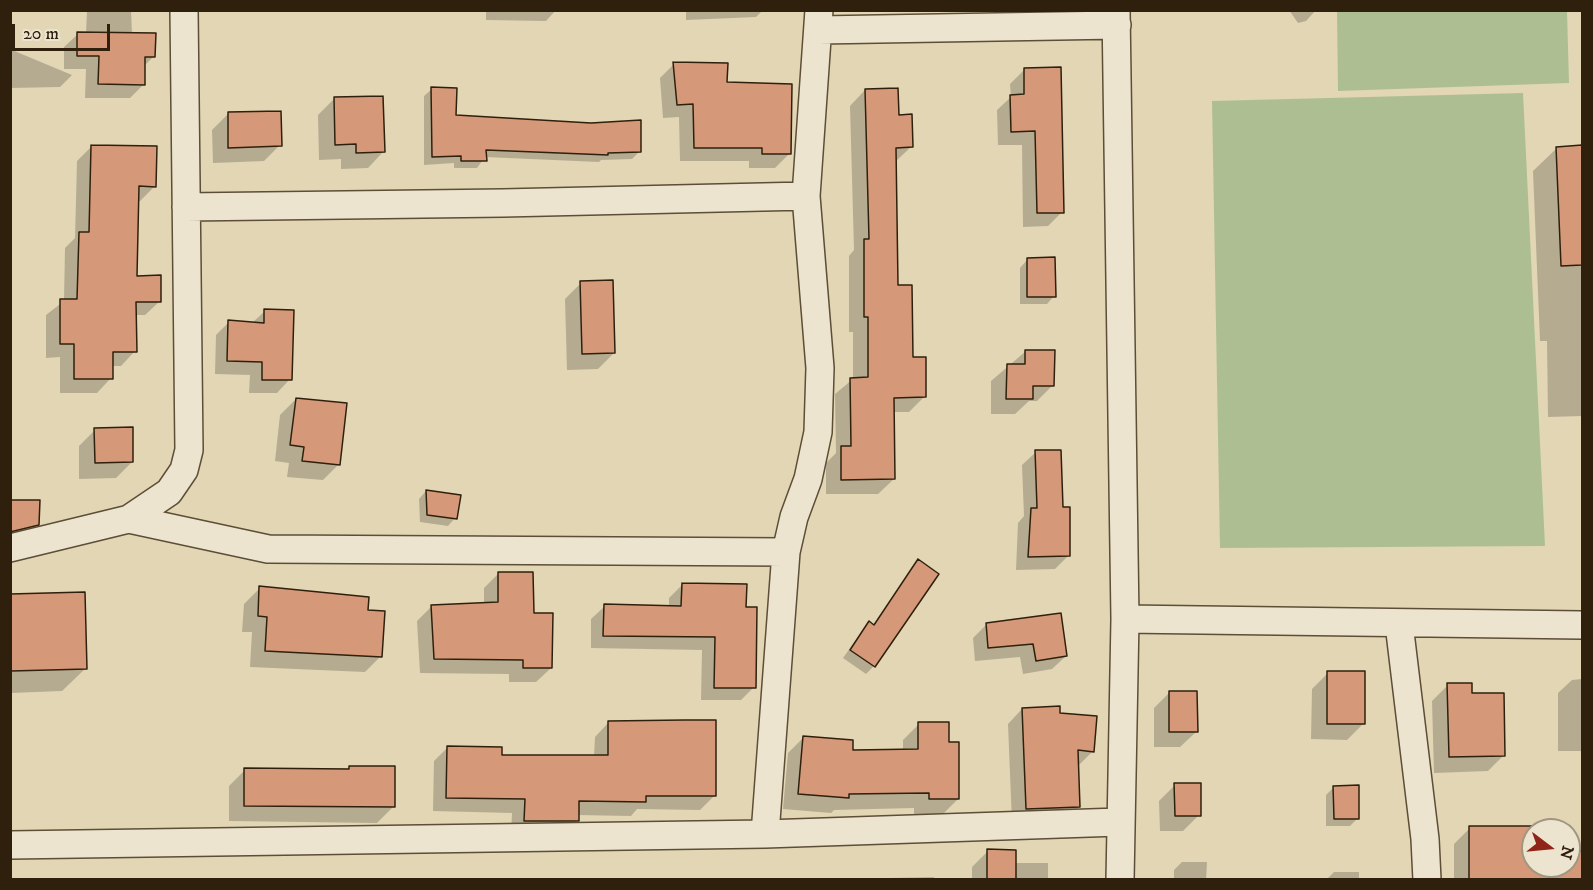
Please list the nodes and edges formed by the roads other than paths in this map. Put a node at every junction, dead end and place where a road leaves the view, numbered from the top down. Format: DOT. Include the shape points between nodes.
graph roads {
  1 [pos="184,10"];
  2 [pos="1117,18"];
  3 [pos="819,20"];
  4 [pos="806,196"];
  5 [pos="186,207"];
  6 [pos="129,519"];
  7 [pos="10,548"];
  8 [pos="786,552"];
  9 [pos="1125,619"];
  10 [pos="1398,624"];
  11 [pos="1582,625"];
  12 [pos="1119,822"];
  13 [pos="765,834"];
  14 [pos="10,845"];
  15 [pos="1120,879"];
  16 [pos="1427,879"];
  1 -- 5 [label="street"];
  2 -- 3 [label="street"];
  2 -- 9 [label="street"];
  3 -- 4 [label="street"];
  4 -- 5 [label="street"];
  4 -- 8 [label="street" via="820,368 818,432"];
  5 -- 6 [label="street" via="189,450 184,470 169,492"];
  6 -- 7 [label="street"];
  6 -- 8 [label="street" via="268,549"];
  8 -- 13 [label="street"];
  9 -- 10 [label="street"];
  9 -- 12 [label="street"];
  10 -- 11 [label="street"];
  10 -- 16 [label="street"];
  12 -- 13 [label="street"];
  12 -- 15 [label="street"];
  13 -- 14 [label="street"];
}
